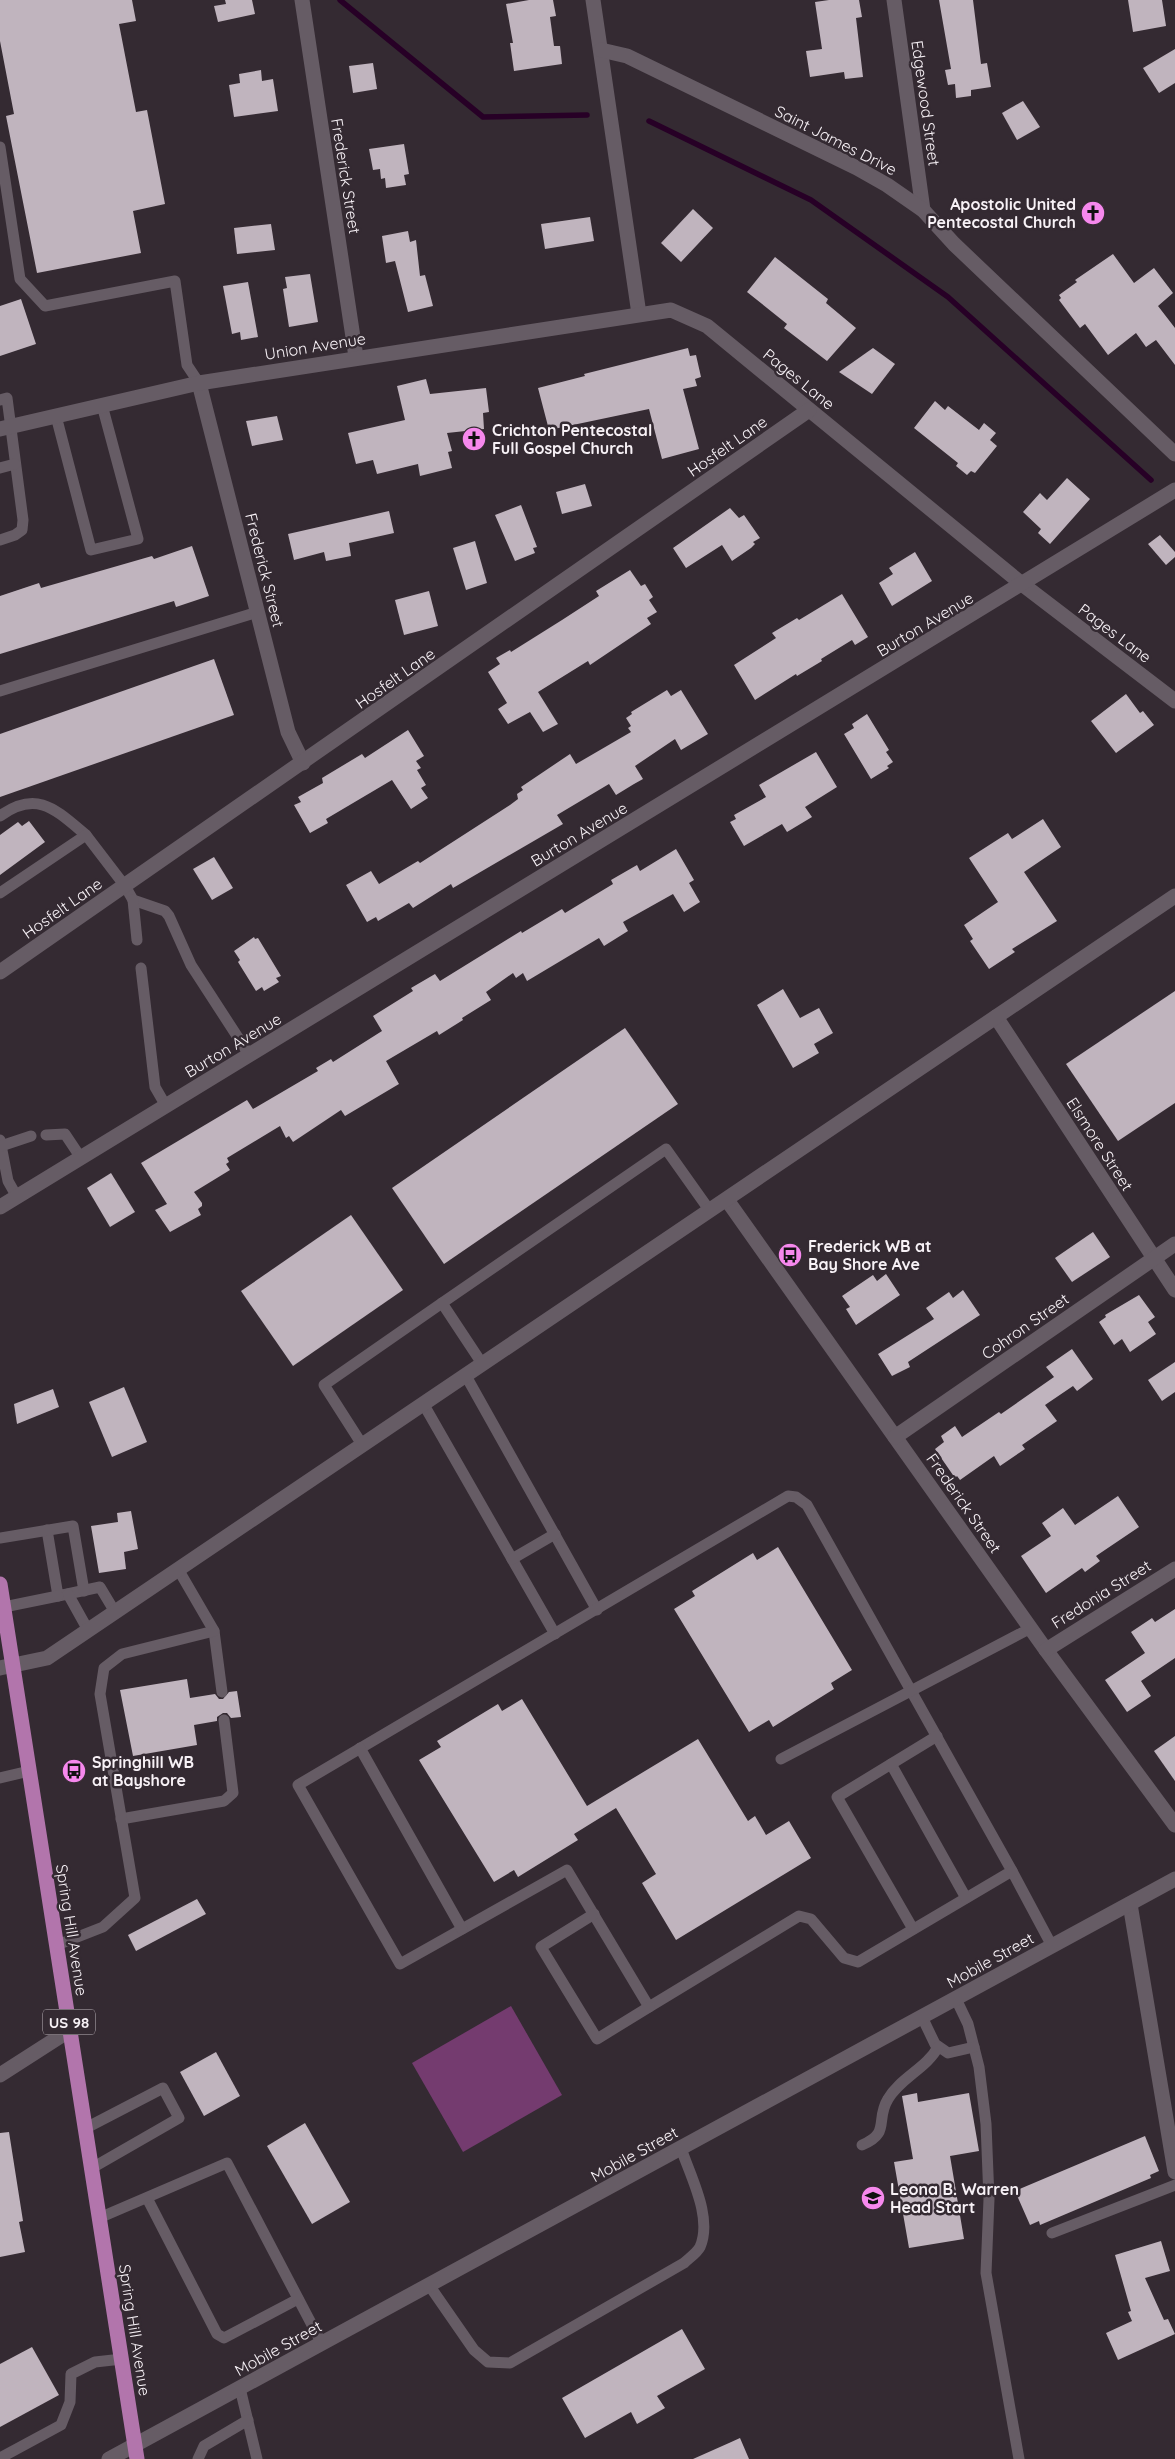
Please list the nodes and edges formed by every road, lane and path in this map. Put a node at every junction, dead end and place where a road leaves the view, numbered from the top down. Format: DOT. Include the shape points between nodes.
graph roads {
  1 [pos="302,0"];
  2 [pos="593,0"];
  3 [pos="894,0"];
  4 [pos="601,50"];
  5 [pos="0,147"];
  6 [pos="923,210"];
  7 [pos="639,314"];
  8 [pos="356,357"];
  9 [pos="199,383"];
  10 [pos="0,400"];
  11 [pos="102,405"];
  12 [pos="809,410"];
  13 [pos="56,416"];
  14 [pos="6,428"];
  15 [pos="1175,454"];
  16 [pos="15,464"];
  17 [pos="0,468"];
  18 [pos="1175,490"];
  19 [pos="0,540"];
  20 [pos="1022,584"];
  21 [pos="258,612"];
  22 [pos="0,691"];
  23 [pos="1175,702"];
  24 [pos="303,764"];
  25 [pos="0,816"];
  26 [pos="86,835"];
  27 [pos="125,886"];
  28 [pos="0,893"];
  29 [pos="1175,896"];
  30 [pos="132,900"];
  31 [pos="137,940"];
  32 [pos="141,968"];
  33 [pos="0,972"];
  34 [pos="996,1018"];
  35 [pos="250,1056"];
  36 [pos="166,1106"];
  37 [pos="46,1135"];
  38 [pos="32,1136"];
  39 [pos="1,1143"];
  40 [pos="81,1158"];
  41 [pos="16,1197"];
  42 [pos="726,1200"];
  43 [pos="0,1207"];
  44 [pos="710,1211"];
  45 [pos="1175,1244"];
  46 [pos="1154,1258"];
  47 [pos="1175,1290"];
  48 [pos="442,1303"];
  49 [pos="483,1365"];
  50 [pos="466,1376"];
  51 [pos="424,1405"];
  52 [pos="895,1437"];
  53 [pos="363,1446"];
  54 [pos="48,1530"];
  55 [pos="556,1534"];
  56 [pos="0,1538"];
  57 [pos="512,1559"];
  58 [pos="1175,1569"];
  59 [pos="178,1570"];
  60 [pos="0,1584"];
  61 [pos="84,1590"];
  62 [pos="63,1595"];
  63 [pos="4,1607"];
  64 [pos="597,1610"];
  65 [pos="115,1612"];
  66 [pos="1031,1628"];
  67 [pos="88,1630"];
  68 [pos="214,1631"];
  69 [pos="555,1634"];
  70 [pos="1046,1650"];
  71 [pos="6,1667"];
  72 [pos="912,1691"];
  73 [pos="222,1692"];
  74 [pos="224,1720"];
  75 [pos="937,1736"];
  76 [pos="360,1748"];
  77 [pos="781,1759"];
  78 [pos="891,1764"];
  79 [pos="29,1771"];
  80 [pos="0,1778"];
  81 [pos="121,1819"];
  82 [pos="1175,1825"];
  83 [pos="1012,1871"];
  84 [pos="1175,1879"];
  85 [pos="966,1898"];
  86 [pos="1130,1904"];
  87 [pos="594,1914"];
  88 [pos="462,1929"];
  89 [pos="913,1929"];
  90 [pos="57,1945"];
  91 [pos="1052,1946"];
  92 [pos="956,1999"];
  93 [pos="649,2007"];
  94 [pos="922,2017"];
  95 [pos="70,2030"];
  96 [pos="938,2047"];
  97 [pos="974,2047"];
  98 [pos="0,2075"];
  99 [pos="86,2128"];
  100 [pos="862,2145"];
  101 [pos="681,2148"];
  102 [pos="1174,2162"];
  103 [pos="92,2168"];
  104 [pos="1175,2185"];
  105 [pos="147,2198"];
  106 [pos="99,2218"];
  107 [pos="1052,2233"];
  108 [pos="429,2285"];
  109 [pos="298,2299"];
  110 [pos="322,2344"];
  111 [pos="122,2359"];
  112 [pos="240,2388"];
  113 [pos="248,2420"];
  114 [pos="136,2452"];
  115 [pos="0,2458"];
  116 [pos="109,2459"];
  117 [pos="198,2459"];
  118 [pos="257,2459"];
  119 [pos="1020,2459"];
  1 -- 8 [label="street, Frederick Street"];
  2 -- 4 [label="street"];
  3 -- 6 [label="street, Edgewood Street"];
  4 -- 6 [label="street, Saint James Drive" via="627,56 857,168"];
  4 -- 7 [label="street"];
  5 -- 9 [label="lane" via="20,279 45,306 175,281 187,365"];
  6 -- 15 [label="street, Saint James Drive" via="954,244"];
  7 -- 8 [label="street, Union Avenue"];
  7 -- 12 [label="street, Pages Lane" via="671,310 707,326"];
  8 -- 9 [label="street, Union Avenue"];
  9 -- 11 [label="street, Union Avenue"];
  9 -- 21 [label="street, Frederick Street"];
  10 -- 14 [label="lane" via="7,398"];
  11 -- 13 [label="street, Union Avenue"];
  11 -- 13 [label="lane" via="138,539 91,550"];
  12 -- 20 [label="street, Pages Lane"];
  12 -- 24 [label="street, Hosfelt Lane"];
  13 -- 14 [label="street, Union Avenue"];
  14 -- 16 [label="lane"];
  16 -- 17 [label="lane"];
  16 -- 19 [label="lane" via="24,520 22,530"];
  18 -- 20 [label="street, Burton Avenue"];
  20 -- 23 [label="street, Pages Lane"];
  20 -- 35 [label="street, Burton Avenue"];
  21 -- 22 [label="lane"];
  21 -- 24 [label="street, Frederick Street" via="288,732"];
  24 -- 27 [label="street, Hosfelt Lane"];
  25 -- 26 [label="lane" via="13,806 27,802 40,804 59,813"];
  26 -- 27 [label="lane"];
  26 -- 28 [label="lane"];
  27 -- 30 [label="lane"];
  27 -- 33 [label="street, Hosfelt Lane"];
  29 -- 34 [label="street"];
  30 -- 31 [label="lane"];
  30 -- 35 [label="lane" via="165,911 169,916 191,965"];
  32 -- 36 [label="lane" via="155,1086"];
  34 -- 42 [label="street"];
  34 -- 46 [label="street, Elsmore Street"];
  35 -- 36 [label="street, Burton Avenue"];
  36 -- 40 [label="street, Burton Avenue"];
  37 -- 40 [label="lane" via="65,1134"];
  38 -- 39 [label="lane"];
  39 -- 41 [label="lane" via="8,1181"];
  40 -- 41 [label="street, Burton Avenue"];
  41 -- 43 [label="street, Burton Avenue"];
  42 -- 44 [label="street"];
  42 -- 52 [label="street, Frederick Street"];
  44 -- 48 [label="lane" via="666,1149"];
  44 -- 49 [label="street"];
  45 -- 46 [label="street, Cohron Street"];
  46 -- 47 [label="street, Elsmore Street"];
  46 -- 52 [label="street, Cohron Street"];
  48 -- 49 [label="lane"];
  48 -- 53 [label="lane" via="324,1385"];
  49 -- 50 [label="street"];
  50 -- 51 [label="street"];
  50 -- 55 [label="lane"];
  51 -- 53 [label="street"];
  51 -- 57 [label="lane"];
  52 -- 66 [label="street, Frederick Street"];
  53 -- 59 [label="street"];
  54 -- 56 [label="lane"];
  54 -- 61 [label="lane" via="73,1526"];
  54 -- 62 [label="lane"];
  55 -- 57 [label="lane"];
  55 -- 64 [label="lane"];
  57 -- 69 [label="lane"];
  58 -- 70 [label="street, Fredonia Street"];
  59 -- 65 [label="street"];
  59 -- 68 [label="lane"];
  60 -- 63 [label="main road, Spring Hill Avenue / US 98"];
  61 -- 62 [label="lane"];
  61 -- 65 [label="lane" via="100,1587"];
  62 -- 63 [label="lane"];
  62 -- 67 [label="lane"];
  63 -- 71 [label="main road, Spring Hill Avenue / US 98"];
  64 -- 69 [label="lane"];
  64 -- 72 [label="lane" via="788,1496 796,1497 807,1505"];
  65 -- 67 [label="street"];
  66 -- 70 [label="street, Frederick Street"];
  66 -- 72 [label="lane"];
  67 -- 71 [label="street" via="47,1658"];
  68 -- 73 [label="lane"];
  68 -- 81 [label="lane" via="122,1654 104,1668 100,1694"];
  69 -- 76 [label="lane"];
  70 -- 82 [label="street, Frederick Street"];
  71 -- 79 [label="main road, Spring Hill Avenue / US 98"];
  72 -- 75 [label="lane"];
  72 -- 77 [label="lane"];
  74 -- 81 [label="lane" via="233,1793 224,1801"];
  75 -- 78 [label="lane"];
  75 -- 83 [label="lane"];
  76 -- 88 [label="lane"];
  76 -- 88 [label="lane" via="298,1785 400,1964"];
  78 -- 85 [label="lane"];
  78 -- 89 [label="lane" via="837,1797"];
  79 -- 80 [label="lane"];
  79 -- 90 [label="main road, Spring Hill Avenue / US 98"];
  81 -- 90 [label="lane" via="135,1898 103,1927"];
  83 -- 85 [label="lane"];
  83 -- 91 [label="lane"];
  84 -- 86 [label="street, Mobile Street"];
  85 -- 89 [label="lane"];
  86 -- 91 [label="street, Mobile Street"];
  86 -- 102 [label="street"];
  87 -- 88 [label="lane" via="567,1870"];
  87 -- 93 [label="lane"];
  87 -- 93 [label="lane" via="541,1947 597,2039"];
  89 -- 93 [label="lane" via="858,1962 844,1958 811,1919 799,1916"];
  90 -- 95 [label="main road, Spring Hill Avenue / US 98"];
  91 -- 92 [label="street, Mobile Street"];
  92 -- 94 [label="street, Mobile Street"];
  92 -- 97 [label="lane"];
  94 -- 96 [label="lane"];
  94 -- 101 [label="street, Mobile Street"];
  95 -- 98 [label="street"];
  95 -- 99 [label="main road, Spring Hill Avenue / US 98"];
  96 -- 97 [label="lane" via="948,2053"];
  96 -- 100 [label="lane" via="933,2057 889,2097 875,2140"];
  97 -- 119 [label="lane" via="986,2124 986,2273"];
  99 -- 103 [label="main road, Spring Hill Avenue / US 98"];
  99 -- 103 [label="lane" via="163,2088 179,2118"];
  101 -- 108 [label="street, Mobile Street"];
  101 -- 108 [label="lane" via="704,2227 700,2248 684,2263 510,2364 488,2362 474,2350"];
  103 -- 106 [label="main road, Spring Hill Avenue / US 98"];
  104 -- 107 [label="lane"];
  105 -- 106 [label="lane"];
  105 -- 109 [label="lane" via="227,2163"];
  105 -- 109 [label="lane" via="217,2334 224,2338"];
  106 -- 111 [label="main road, Spring Hill Avenue / US 98"];
  108 -- 110 [label="street, Mobile Street"];
  109 -- 110 [label="lane"];
  110 -- 112 [label="street, Mobile Street"];
  111 -- 114 [label="main road, Spring Hill Avenue / US 98"];
  111 -- 115 [label="lane" via="94,2362 71,2374 70,2402 61,2425"];
  112 -- 113 [label="lane"];
  112 -- 114 [label="street, Mobile Street"];
  113 -- 117 [label="lane" via="204,2446"];
  113 -- 118 [label="lane"];
  114 -- 116 [label="street, Mobile Street"];
}
